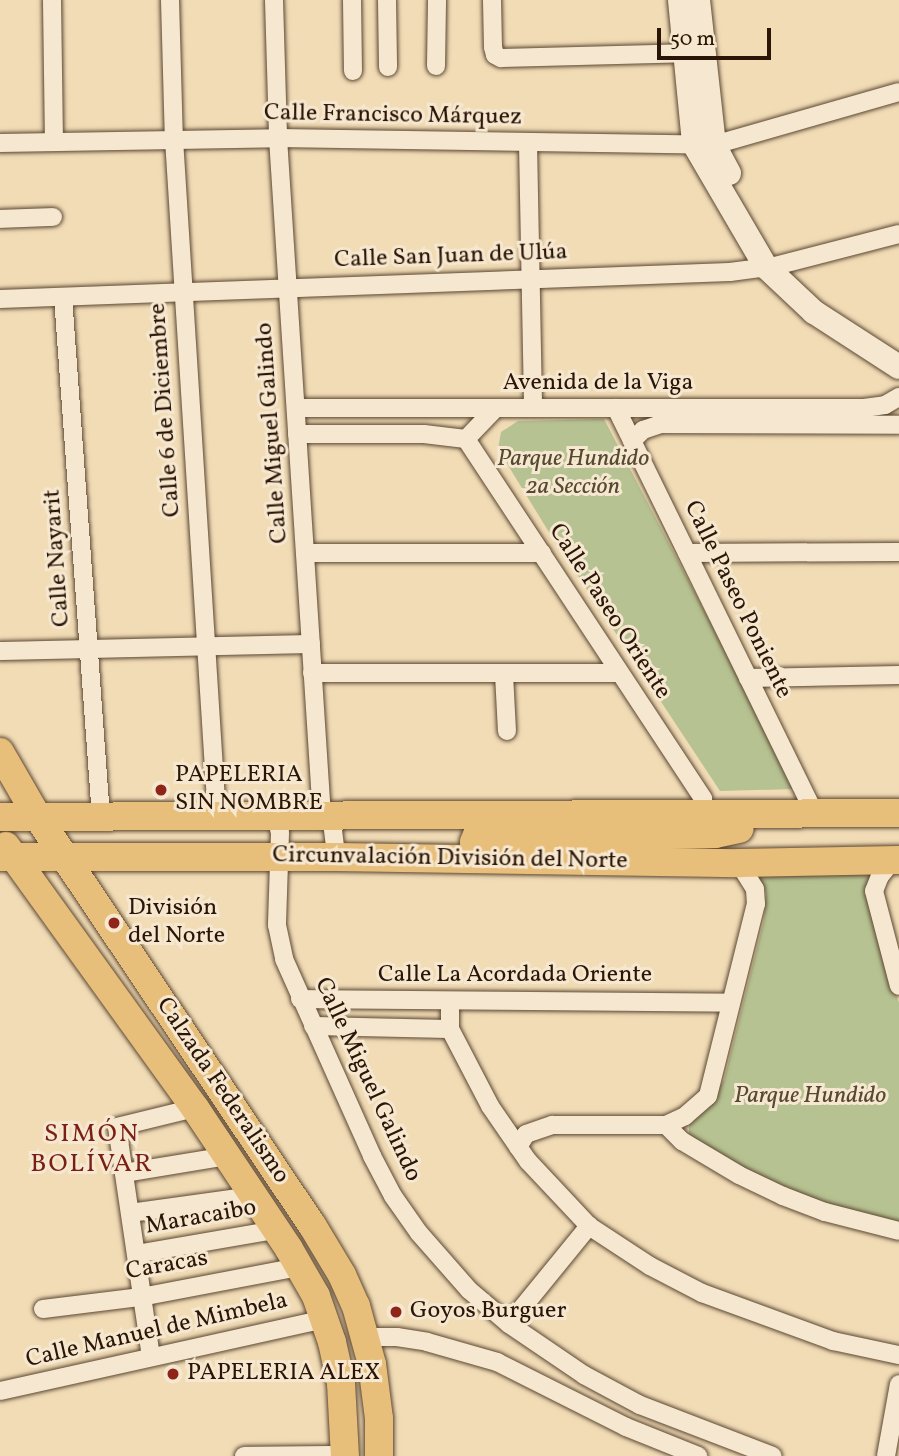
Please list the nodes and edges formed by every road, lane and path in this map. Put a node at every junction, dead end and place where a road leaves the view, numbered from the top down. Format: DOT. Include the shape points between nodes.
graph roads {
  1 [pos="52,0"];
  2 [pos="170,0"];
  3 [pos="274,0"];
  4 [pos="352,0"];
  5 [pos="387,0"];
  6 [pos="437,0"];
  7 [pos="492,0"];
  8 [pos="680,0"];
  9 [pos="698,0"];
  10 [pos="694,53"];
  11 [pos="436,66"];
  12 [pos="388,67"];
  13 [pos="353,72"];
  14 [pos="899,92"];
  15 [pos="278,138"];
  16 [pos="174,139"];
  17 [pos="54,142"];
  18 [pos="0,143"];
  19 [pos="528,143"];
  20 [pos="704,145"];
  21 [pos="53,217"];
  22 [pos="0,219"];
  23 [pos="899,234"];
  24 [pos="773,270"];
  25 [pos="530,277"];
  26 [pos="288,288"];
  27 [pos="183,292"];
  28 [pos="63,297"];
  29 [pos="0,299"];
  30 [pos="899,367"];
  31 [pos="899,397"];
  32 [pos="296,408"];
  33 [pos="533,408"];
  34 [pos="616,408"];
  35 [pos="495,409"];
  36 [pos="899,425"];
  37 [pos="297,435"];
  38 [pos="466,439"];
  39 [pos="632,441"];
  40 [pos="899,552"];
  41 [pos="305,553"];
  42 [pos="542,553"];
  43 [pos="687,553"];
  44 [pos="311,644"];
  45 [pos="207,646"];
  46 [pos="90,649"];
  47 [pos="0,651"];
  48 [pos="312,673"];
  49 [pos="619,673"];
  50 [pos="504,674"];
  51 [pos="899,675"];
  52 [pos="748,678"];
  53 [pos="508,731"];
  54 [pos="0,752"];
  55 [pos="15,779"];
  56 [pos="814,813"];
  57 [pos="899,813"];
  58 [pos="703,814"];
  59 [pos="276,816"];
  60 [pos="321,816"];
  61 [pos="100,817"];
  62 [pos="216,817"];
  63 [pos="3,834"];
  64 [pos="50,836"];
  65 [pos="279,857"];
  66 [pos="336,857"];
  67 [pos="514,860"];
  68 [pos="896,860"];
  69 [pos="739,863"];
  70 [pos="899,986"];
  71 [pos="300,999"];
  72 [pos="450,1001"];
  73 [pos="731,1003"];
  74 [pos="313,1026"];
  75 [pos="450,1029"];
  76 [pos="195,1108"];
  77 [pos="666,1125"];
  78 [pos="518,1147"];
  79 [pos="227,1156"];
  80 [pos="124,1173"];
  81 [pos="253,1196"];
  82 [pos="130,1213"];
  83 [pos="589,1226"];
  84 [pos="275,1230"];
  85 [pos="899,1231"];
  86 [pos="136,1254"];
  87 [pos="299,1267"];
  88 [pos="141,1297"];
  89 [pos="43,1308"];
  90 [pos="325,1319"];
  91 [pos="509,1324"];
  92 [pos="366,1337"];
  93 [pos="899,1355"];
  94 [pos="151,1357"];
  95 [pos="572,1367"];
  96 [pos="595,1381"];
  97 [pos="899,1384"];
  98 [pos="553,1390"];
  99 [pos="0,1391"];
  100 [pos="581,1404"];
  101 [pos="244,1456"];
  102 [pos="345,1456"];
  103 [pos="379,1456"];
  104 [pos="698,1456"];
  105 [pos="773,1456"];
  106 [pos="886,1456"];
  1 -- 17 [label="street"];
  2 -- 16 [label="street, Calle 6 de Diciembre"];
  3 -- 15 [label="street, Calle Miguel Galindo"];
  4 -- 13 [label="street"];
  5 -- 12 [label="street"];
  6 -- 11 [label="street"];
  7 -- 10 [label="street" via="493,47 501,58"];
  8 -- 10 [label="main road"];
  9 -- 10 [label="main road"];
  10 -- 20 [label="main road"];
  14 -- 20 [label="street, Calle Francisco Márquez"];
  15 -- 16 [label="street, Calle Francisco Márquez"];
  15 -- 19 [label="street, Calle Francisco Márquez"];
  15 -- 26 [label="street, Calle Miguel Galindo"];
  16 -- 17 [label="street, Calle Francisco Márquez"];
  16 -- 27 [label="street, Calle 6 de Diciembre"];
  17 -- 18 [label="street, Calle Francisco Márquez"];
  19 -- 20 [label="street, Calle Francisco Márquez"];
  19 -- 25 [label="street"];
  20 -- 24 [label="main road"];
  21 -- 22 [label="street"];
  23 -- 24 [label="street, Calle San Juan de Ulúa"];
  24 -- 25 [label="street, Calle San Juan de Ulúa"];
  24 -- 30 [label="main road" via="814,312"];
  25 -- 26 [label="street, Calle San Juan de Ulúa"];
  25 -- 33 [label="street"];
  26 -- 27 [label="street, Calle San Juan de Ulúa"];
  26 -- 32 [label="street, Calle Miguel Galindo"];
  27 -- 28 [label="street, Calle San Juan de Ulúa"];
  27 -- 45 [label="street, Calle 6 de Diciembre"];
  28 -- 29 [label="street, Calle San Juan de Ulúa"];
  28 -- 46 [label="street, Calle Nayarit"];
  31 -- 34 [label="street, Avenida de la Viga" via="864,408"];
  32 -- 35 [label="street, Avenida de la Viga"];
  32 -- 37 [label="street, Calle Miguel Galindo"];
  33 -- 34 [label="street, Avenida de la Viga"];
  33 -- 35 [label="street, Avenida de la Viga"];
  34 -- 39 [label="street, Calle Paseo Poniente"];
  35 -- 38 [label="street"];
  36 -- 39 [label="street, Avenida de la Viga" via="660,424 643,430"];
  37 -- 38 [label="street" via="424,434"];
  37 -- 41 [label="street, Calle Miguel Galindo"];
  38 -- 42 [label="street, Calle Paseo Oriente"];
  39 -- 43 [label="street, Calle Paseo Poniente"];
  40 -- 43 [label="street"];
  41 -- 42 [label="street"];
  41 -- 44 [label="street, Calle Miguel Galindo"];
  42 -- 49 [label="street, Calle Paseo Oriente"];
  43 -- 52 [label="street, Calle Paseo Poniente"];
  44 -- 45 [label="street"];
  44 -- 48 [label="street, Calle Miguel Galindo"];
  45 -- 46 [label="street"];
  45 -- 62 [label="street, Calle 6 de Diciembre"];
  46 -- 47 [label="street"];
  46 -- 61 [label="street, Calle Nayarit"];
  48 -- 50 [label="street"];
  48 -- 60 [label="street, Calle Miguel Galindo"];
  49 -- 50 [label="street"];
  49 -- 58 [label="street, Calle Paseo Oriente" via="703,799"];
  50 -- 53 [label="street"];
  51 -- 52 [label="street"];
  52 -- 56 [label="street, Calle Paseo Poniente"];
  54 -- 55 [label="main road, Calzada Federalismo"];
  55 -- 63 [label="main road"];
  55 -- 64 [label="main road, Calzada Federalismo"];
  56 -- 57 [label="main road, Circunvalación División del Norte"];
  56 -- 58 [label="main road, Circunvalación División del Norte"];
  56 -- 67 [label="main road" via="715,834 477,835 474,842 480,854 505,854"];
  58 -- 60 [label="main road, Circunvalación División del Norte"];
  59 -- 60 [label="main road, Circunvalación División del Norte"];
  59 -- 62 [label="main road, Circunvalación División del Norte"];
  59 -- 65 [label="street, Calle Miguel Galindo"];
  60 -- 66 [label="street, Calle Miguel Galindo" via="332,822"];
  61 -- 62 [label="main road, Circunvalación División del Norte"];
  61 -- 64 [label="main road, Circunvalación División del Norte"];
  62 -- 64 [label="main road" via="194,825 65,831"];
  63 -- 64 [label="main road, Circunvalación División del Norte"];
  63 -- 64 [label="main road, Circunvalación División del Norte"];
  63 -- 76 [label="main road, Calzada Federalismo"];
  64 -- 65 [label="main road, Circunvalación División del Norte"];
  64 -- 92 [label="main road, Calzada Federalismo" via="317,1233 349,1288"];
  65 -- 66 [label="main road, Circunvalación División del Norte"];
  65 -- 71 [label="street, Calle Miguel Galindo" via="278,934"];
  66 -- 67 [label="main road, Circunvalación División del Norte"];
  67 -- 69 [label="main road, Circunvalación División del Norte"];
  68 -- 69 [label="main road, Circunvalación División del Norte"];
  68 -- 70 [label="street" via="880,876 874,891"];
  69 -- 73 [label="street" via="757,896"];
  71 -- 72 [label="street, Calle La Acordada Oriente"];
  71 -- 74 [label="street, Calle Miguel Galindo"];
  72 -- 73 [label="street, Calle La Acordada Oriente"];
  72 -- 75 [label="street"];
  73 -- 77 [label="street" via="708,1096"];
  74 -- 75 [label="street"];
  74 -- 91 [label="street, Calle Miguel Galindo" via="393,1196 469,1290"];
  75 -- 78 [label="street" via="490,1106"];
  76 -- 79 [label="main road, Calzada Federalismo"];
  76 -- 80 [label="street" via="117,1127"];
  77 -- 78 [label="street" via="552,1125 526,1134"];
  77 -- 85 [label="street" via="682,1141 783,1196"];
  78 -- 83 [label="street"];
  79 -- 80 [label="street"];
  79 -- 81 [label="main road, Calzada Federalismo"];
  80 -- 82 [label="street"];
  81 -- 82 [label="street"];
  81 -- 84 [label="main road, Calzada Federalismo"];
  82 -- 86 [label="street"];
  83 -- 91 [label="street"];
  83 -- 93 [label="street" via="702,1293 834,1341"];
  84 -- 86 [label="street, Maracaibo"];
  84 -- 87 [label="main road, Calzada Federalismo"];
  86 -- 88 [label="street"];
  87 -- 88 [label="street, Caracas"];
  87 -- 90 [label="main road, Calzada Federalismo"];
  88 -- 89 [label="street, Caracas"];
  88 -- 94 [label="street"];
  90 -- 94 [label="street, Calle Manuel de Mimbela"];
  90 -- 102 [label="main road, Calzada Federalismo" via="341,1383"];
  91 -- 95 [label="street"];
  92 -- 98 [label="street" via="397,1337 457,1348"];
  92 -- 103 [label="main road, Calzada Federalismo" via="377,1391"];
  94 -- 99 [label="street, Calle Manuel de Mimbela"];
  95 -- 96 [label="street"];
  95 -- 98 [label="street" via="572,1383"];
  96 -- 100 [label="street" via="579,1385"];
  96 -- 105 [label="street" via="640,1405"];
  97 -- 106 [label="street"];
  98 -- 100 [label="street"];
  100 -- 104 [label="street"];
  101 -- 102 [label="street"];
}
